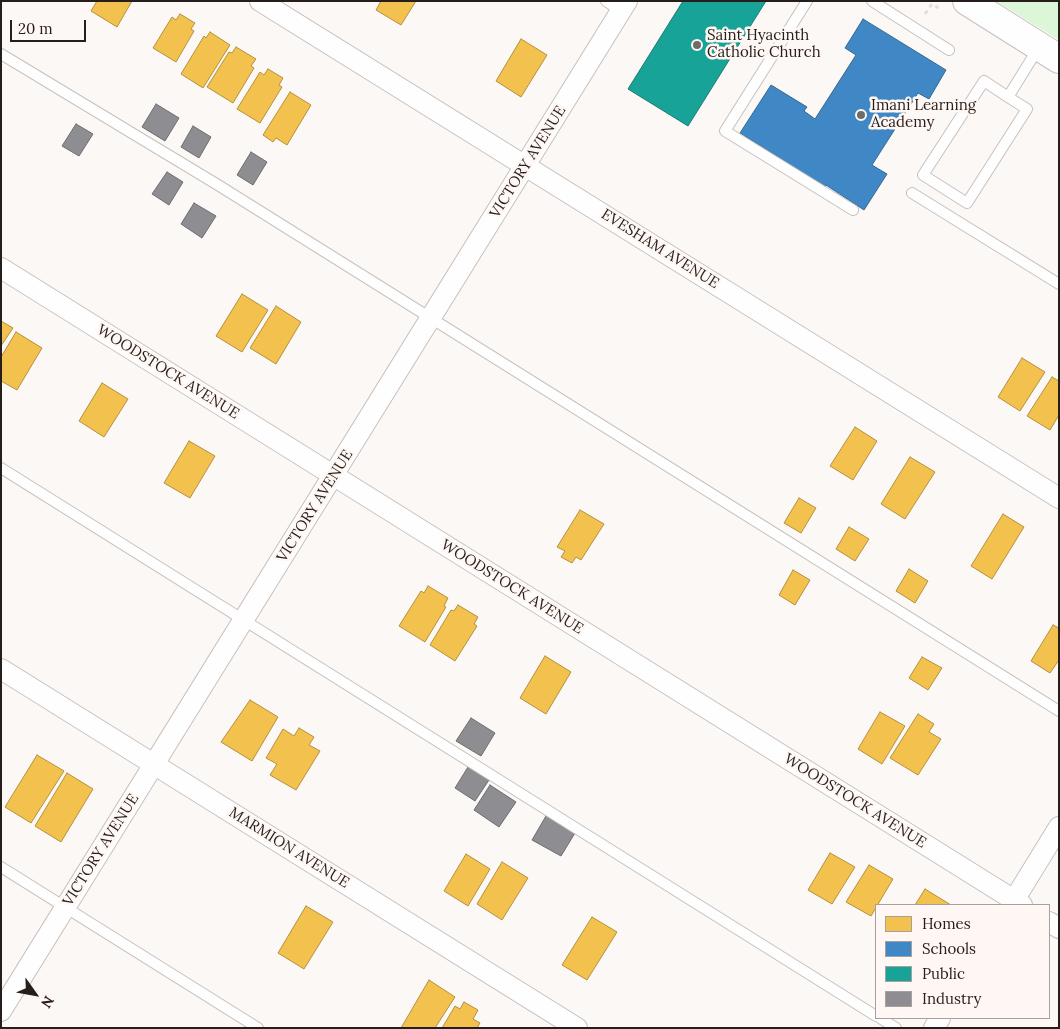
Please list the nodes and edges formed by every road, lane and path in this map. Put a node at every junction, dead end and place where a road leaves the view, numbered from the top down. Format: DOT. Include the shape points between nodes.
graph roads {
  1 [pos="260,1"];
  2 [pos="807,1"];
  3 [pos="872,1"];
  4 [pos="956,3"];
  5 [pos="618,4"];
  6 [pos="922,17"];
  7 [pos="948,50"];
  8 [pos="1049,53"];
  9 [pos="1,54"];
  10 [pos="1008,97"];
  11 [pos="526,166"];
  12 [pos="912,192"];
  13 [pos="853,210"];
  14 [pos="1,268"];
  15 [pos="1059,284"];
  16 [pos="431,319"];
  17 [pos="1,468"];
  18 [pos="334,476"];
  19 [pos="1059,498"];
  20 [pos="243,620"];
  21 [pos="1,668"];
  22 [pos="1059,711"];
  23 [pos="154,764"];
  24 [pos="1059,827"];
  25 [pos="1,867"];
  26 [pos="1015,904"];
  27 [pos="66,907"];
  28 [pos="1,1011"];
  29 [pos="875,1015"];
  30 [pos="882,1019"];
  31 [pos="258,1028"];
  32 [pos="577,1028"];
  33 [pos="896,1028"];
  1 -- 11 [label="street, EVESHAM AVENUE"];
  2 -- 13 [label="lane" via="725,131"];
  3 -- 7 [label="lane"];
  4 -- 6 [label="path" via="942,10 932,4"];
  4 -- 8 [label="street"];
  5 -- 11 [label="street, VICTORY AVENUE"];
  8 -- 10 [label="lane"];
  9 -- 16 [label="lane"];
  10 -- 10 [label="lane" via="1027,109 967,203 924,175 984,81"];
  11 -- 16 [label="street, VICTORY AVENUE"];
  11 -- 19 [label="street, EVESHAM AVENUE"];
  12 -- 15 [label="lane"];
  14 -- 18 [label="street, WOODSTOCK AVENUE"];
  16 -- 18 [label="street, VICTORY AVENUE"];
  16 -- 22 [label="lane"];
  17 -- 20 [label="lane"];
  18 -- 20 [label="street, VICTORY AVENUE"];
  18 -- 26 [label="street, WOODSTOCK AVENUE"];
  20 -- 23 [label="street, VICTORY AVENUE"];
  20 -- 29 [label="lane"];
  21 -- 23 [label="street, MARMION AVENUE"];
  23 -- 27 [label="street, VICTORY AVENUE"];
  23 -- 32 [label="street, MARMION AVENUE"];
  24 -- 26 [label="street"];
  25 -- 27 [label="lane"];
  27 -- 28 [label="street, VICTORY AVENUE"];
  27 -- 31 [label="lane"];
  30 -- 33 [label="lane"];
}
